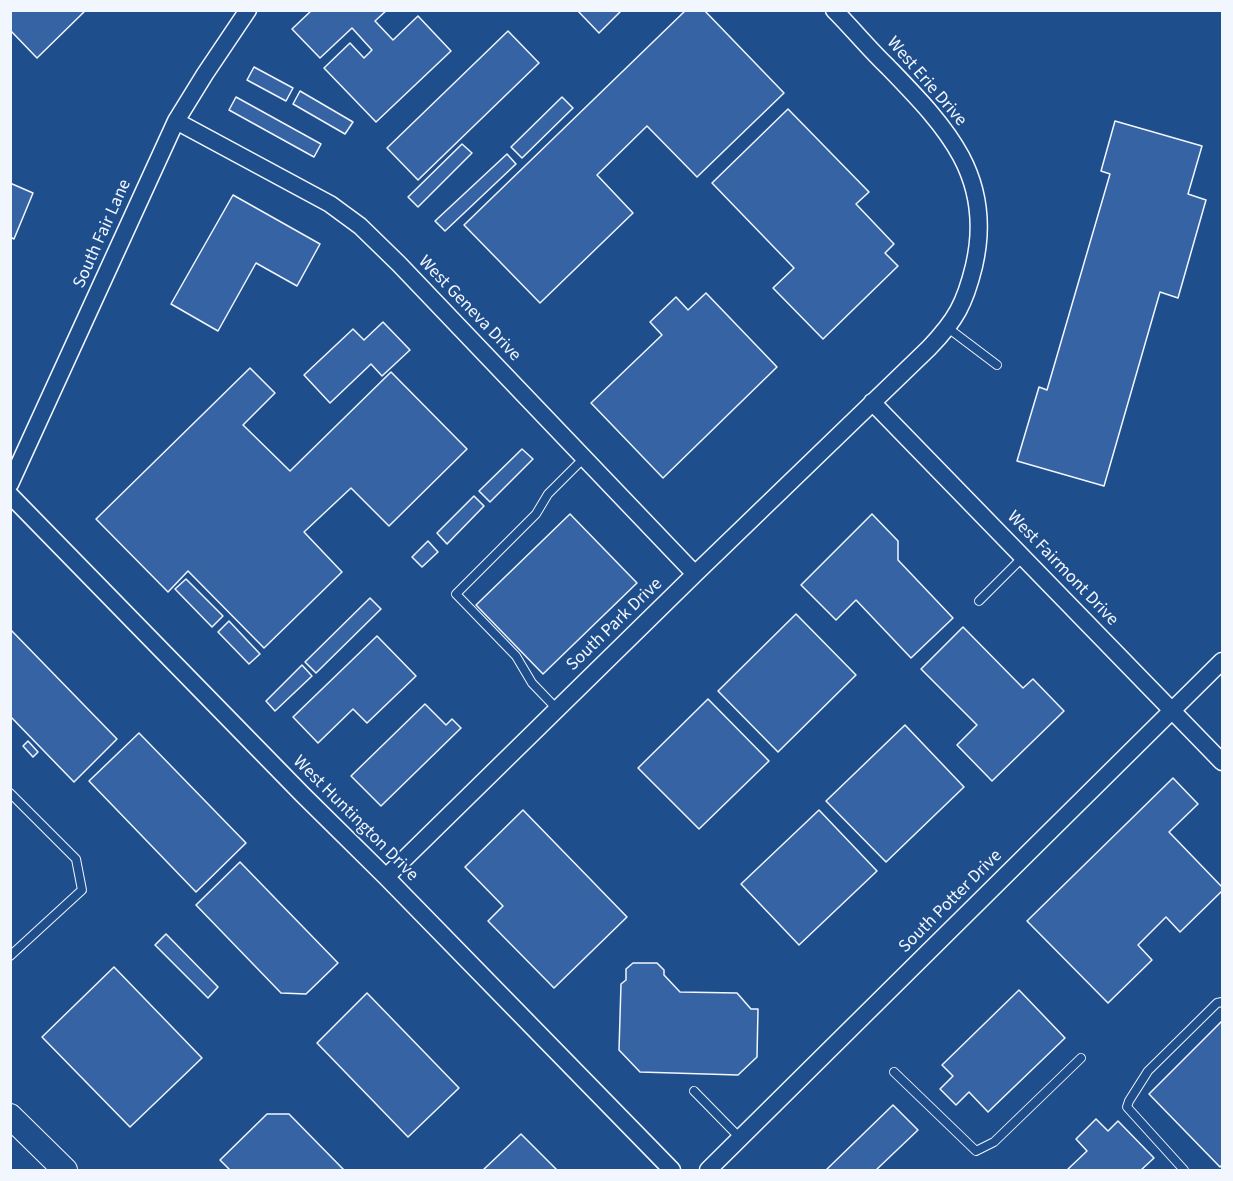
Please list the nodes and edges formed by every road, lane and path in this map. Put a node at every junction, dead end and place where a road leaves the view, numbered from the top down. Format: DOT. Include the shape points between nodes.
graph roads {
  1 [pos="248,10"];
  2 [pos="834,10"];
  3 [pos="176,121"];
  4 [pos="948,328"];
  5 [pos="997,365"];
  6 [pos="872,402"];
  7 [pos="584,458"];
  8 [pos="10,484"];
  9 [pos="10,495"];
  10 [pos="1023,557"];
  11 [pos="695,574"];
  12 [pos="979,601"];
  13 [pos="1222,661"];
  14 [pos="557,709"];
  15 [pos="1173,710"];
  16 [pos="1222,762"];
  17 [pos="10,793"];
  18 [pos="386,877"];
  19 [pos="10,956"];
  20 [pos="1222,1002"];
  21 [pos="1081,1058"];
  22 [pos="894,1072"];
  23 [pos="694,1091"];
  24 [pos="10,1116"];
  25 [pos="740,1137"];
  26 [pos="64,1170"];
  27 [pos="672,1170"];
  28 [pos="708,1170"];
  29 [pos="1184,1170"];
  1 -- 3 [label="street, South Fair Lane"];
  2 -- 4 [label="street, West Erie Drive" via="927,108 965,163 977,198 978,252 962,307"];
  3 -- 7 [label="street, West Geneva Drive" via="330,204 360,226"];
  3 -- 8 [label="street, South Fair Lane"];
  4 -- 5 [label="lane"];
  4 -- 6 [label="street, West Erie Drive"];
  6 -- 10 [label="street, West Fairmont Drive"];
  6 -- 11 [label="street, South Park Drive"];
  7 -- 11 [label="street, West Geneva Drive"];
  7 -- 14 [label="lane" via="548,494 536,514 456,594 516,656 532,683"];
  9 -- 18 [label="street, West Huntington Drive"];
  10 -- 12 [label="lane"];
  10 -- 15 [label="street, West Fairmont Drive"];
  11 -- 14 [label="street, South Park Drive"];
  13 -- 15 [label="street, South Potter Drive"];
  14 -- 18 [label="street, South Park Drive"];
  15 -- 16 [label="street, West Fairmont Drive"];
  15 -- 25 [label="street, South Potter Drive"];
  17 -- 19 [label="lane" via="76,859 82,890"];
  18 -- 27 [label="street, West Huntington Drive"];
  20 -- 29 [label="lane" via="1148,1071 1127,1107"];
  21 -- 22 [label="lane" via="994,1142 976,1151"];
  23 -- 25 [label="lane"];
  24 -- 26 [label="main road"];
  25 -- 28 [label="street, South Potter Drive"];
}
